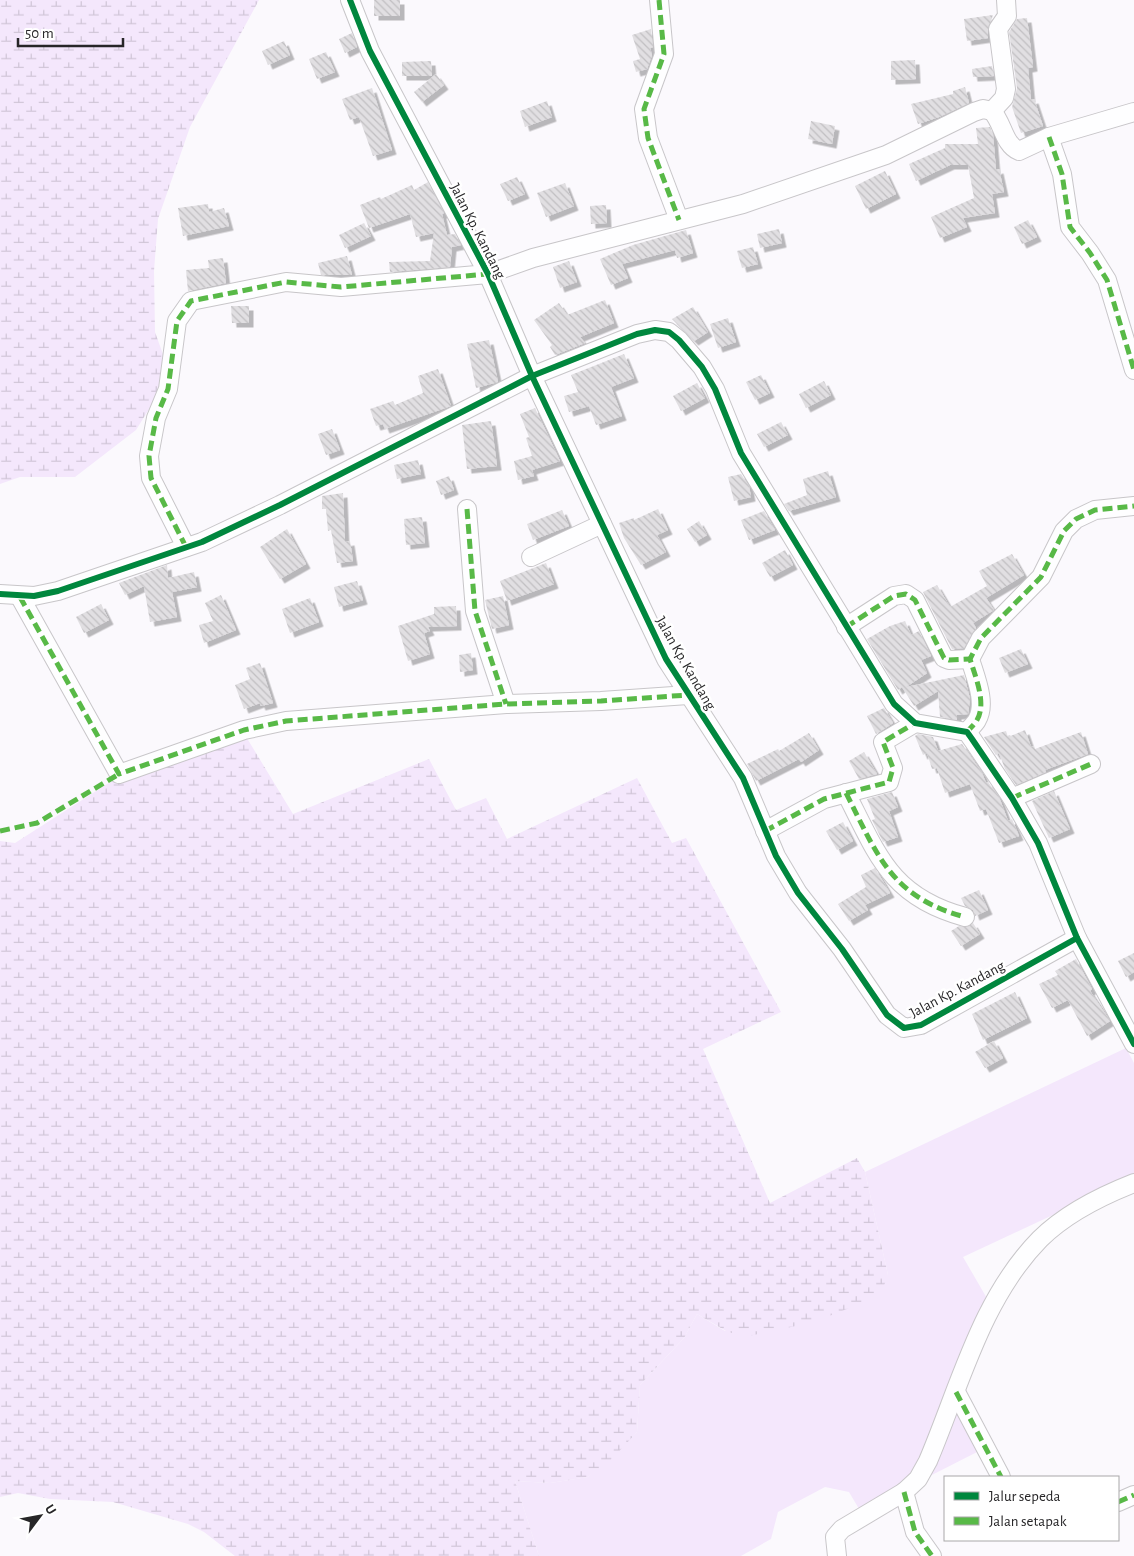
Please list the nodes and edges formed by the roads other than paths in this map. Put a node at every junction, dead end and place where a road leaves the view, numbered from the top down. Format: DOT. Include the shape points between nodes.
graph roads {
  1 [pos="350,0"];
  2 [pos="659,0"];
  3 [pos="1006,0"];
  4 [pos="992,111"];
  5 [pos="1134,112"];
  6 [pos="1049,137"];
  7 [pos="679,220"];
  8 [pos="488,274"];
  9 [pos="1134,370"];
  10 [pos="532,376"];
  11 [pos="1134,506"];
  12 [pos="467,509"];
  13 [pos="602,524"];
  14 [pos="186,548"];
  15 [pos="531,557"];
  16 [pos="0,594"];
  17 [pos="20,597"];
  18 [pos="846,627"];
  19 [pos="970,658"];
  20 [pos="688,695"];
  21 [pos="506,704"];
  22 [pos="915,723"];
  23 [pos="967,732"];
  24 [pos="1090,764"];
  25 [pos="846,793"];
  26 [pos="1012,798"];
  27 [pos="765,831"];
  28 [pos="966,917"];
  29 [pos="1077,938"];
  30 [pos="1134,1044"];
  31 [pos="1134,1183"];
  32 [pos="956,1392"];
  33 [pos="1000,1476"];
  34 [pos="904,1492"];
  35 [pos="1134,1495"];
  36 [pos="1119,1502"];
  37 [pos="837,1556"];
  38 [pos="932,1556"];
  1 -- 8 [label="street, Jalan Kp. Kandang" via="370,51"];
  2 -- 7 [label="street" via="664,54 644,110 648,138"];
  3 -- 4 [label="street" via="1007,16 998,29 1006,93"];
  4 -- 6 [label="street" via="999,118 1013,148 1019,150"];
  4 -- 7 [label="street" via="982,109 974,112 864,163 743,204"];
  5 -- 6 [label="street"];
  6 -- 9 [label="street" via="1062,174 1070,226 1106,280"];
  7 -- 8 [label="street" via="539,256"];
  8 -- 10 [label="street, Jalan Kp. Kandang"];
  8 -- 14 [label="street" via="341,287 286,282 191,301 177,321 168,389 156,418 149,456 151,478"];
  10 -- 13 [label="street, Jalan Kp. Kandang"];
  10 -- 14 [label="street" via="263,514"];
  10 -- 18 [label="street" via="637,334 655,330 669,332 702,366 741,453"];
  11 -- 19 [label="street" via="1095,510 1076,519 1064,531 1041,577 981,638"];
  12 -- 21 [label="street" via="475,611"];
  13 -- 15 [label="street"];
  13 -- 20 [label="street, Jalan Kp. Kandang" via="650,628"];
  14 -- 17 [label="street" via="58,591"];
  16 -- 17 [label="street"];
  17 -- 21 [label="street" via="119,774 267,724"];
  18 -- 19 [label="street" via="894,596 906,594 914,600 946,659"];
  18 -- 22 [label="street" via="894,704"];
  19 -- 23 [label="street" via="980,703 977,721"];
  20 -- 21 [label="street" via="601,702"];
  20 -- 27 [label="street, Jalan Kp. Kandang" via="743,778"];
  22 -- 23 [label="street"];
  22 -- 25 [label="street" via="884,742 893,768 888,782"];
  23 -- 26 [label="street"];
  24 -- 26 [label="street"];
  25 -- 27 [label="street" via="812,805"];
  25 -- 28 [label="street" via="880,861 894,879 921,900"];
  26 -- 29 [label="street" via="1038,844"];
  27 -- 29 [label="street, Jalan Kp. Kandang" via="798,893 842,949 887,1016 904,1028 921,1025"];
  29 -- 30 [label="street"];
  31 -- 32 [label="street" via="1084,1206 1040,1239 1008,1280 992,1308"];
  32 -- 33 [label="street"];
  32 -- 34 [label="street" via="928,1461 918,1479"];
  34 -- 37 [label="street" via="842,1529 835,1537"];
  34 -- 38 [label="street" via="915,1532"];
  35 -- 36 [label="street"];
}
